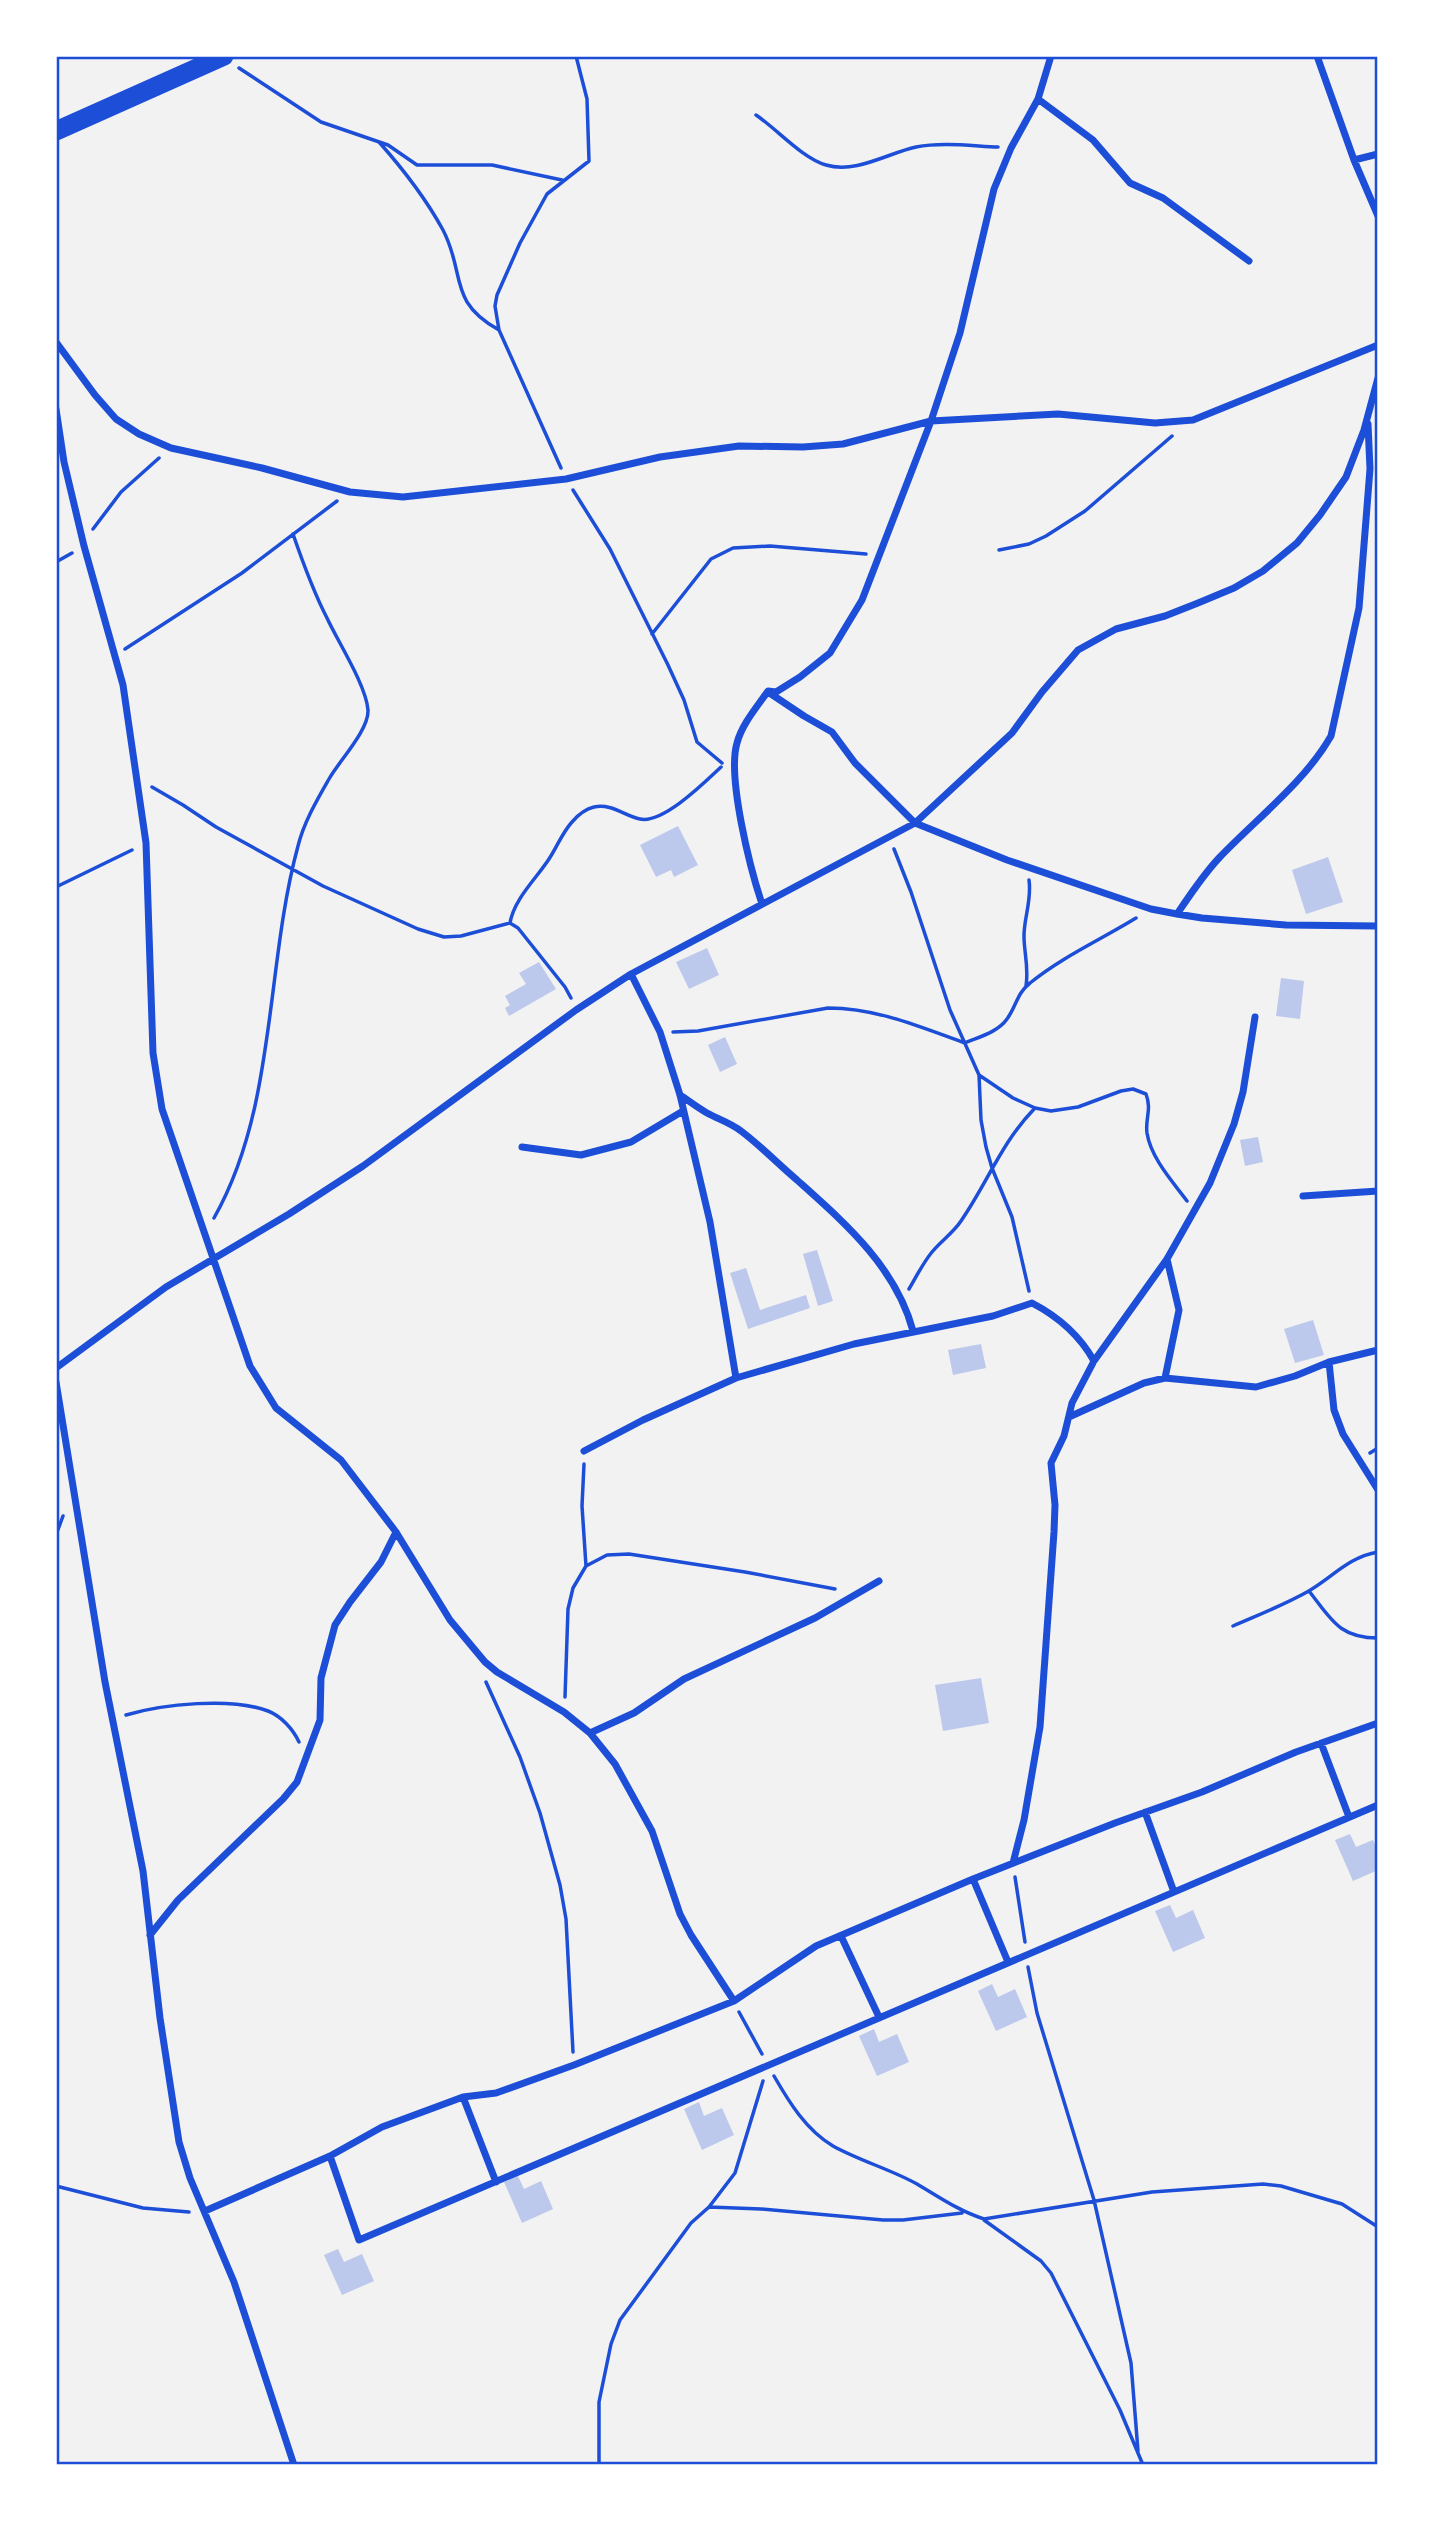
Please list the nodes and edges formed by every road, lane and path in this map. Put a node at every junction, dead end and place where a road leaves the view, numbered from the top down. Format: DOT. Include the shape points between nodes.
graph roads {
  1 [pos="223,56"];
  2 [pos="576,56"];
  3 [pos="1051,56"];
  4 [pos="1317,56"];
  5 [pos="1038,99"];
  6 [pos="756,115"];
  7 [pos="56,131"];
  8 [pos="378,142"];
  9 [pos="1011,148"];
  10 [pos="1378,155"];
  11 [pos="1354,160"];
  12 [pos="562,180"];
  13 [pos="1378,216"];
  14 [pos="1250,261"];
  15 [pos="499,330"];
  16 [pos="56,342"];
  17 [pos="1378,345"];
  18 [pos="1378,378"];
  19 [pos="56,409"];
  20 [pos="1368,416"];
  21 [pos="1192,420"];
  22 [pos="930,421"];
  23 [pos="171,448"];
  24 [pos="566,479"];
  25 [pos="350,492"];
  26 [pos="293,534"];
  27 [pos="84,546"];
  28 [pos="999,550"];
  29 [pos="879,555"];
  30 [pos="652,634"];
  31 [pos="115,656"];
  32 [pos="768,691"];
  33 [pos="736,752"];
  34 [pos="724,764"];
  35 [pos="135,778"];
  36 [pos="915,823"];
  37 [pos="888,836"];
  38 [pos="146,843"];
  39 [pos="1027,867"];
  40 [pos="292,869"];
  41 [pos="56,887"];
  42 [pos="762,904"];
  43 [pos="1151,909"];
  44 [pos="1177,914"];
  45 [pos="510,923"];
  46 [pos="1378,926"];
  47 [pos="631,974"];
  48 [pos="1026,986"];
  49 [pos="576,1010"];
  50 [pos="1255,1017"];
  51 [pos="660,1032"];
  52 [pos="965,1043"];
  53 [pos="979,1075"];
  54 [pos="680,1095"];
  55 [pos="1035,1108"];
  56 [pos="683,1111"];
  57 [pos="522,1147"];
  58 [pos="992,1168"];
  59 [pos="1378,1191"];
  60 [pos="1303,1196"];
  61 [pos="1194,1211"];
  62 [pos="205,1233"];
  63 [pos="1167,1259"];
  64 [pos="213,1260"];
  65 [pos="903,1299"];
  66 [pos="1032,1303"];
  67 [pos="913,1331"];
  68 [pos="1378,1350"];
  69 [pos="1094,1361"];
  70 [pos="1329,1362"];
  71 [pos="56,1368"];
  72 [pos="736,1378"];
  73 [pos="1165,1378"];
  74 [pos="56,1382"];
  75 [pos="1069,1417"];
  76 [pos="584,1451"];
  77 [pos="1378,1490"];
  78 [pos="396,1532"];
  79 [pos="1378,1552"];
  80 [pos="586,1566"];
  81 [pos="879,1581"];
  82 [pos="1309,1591"];
  83 [pos="861,1592"];
  84 [pos="1233,1626"];
  85 [pos="1378,1637"];
  86 [pos="485,1680"];
  87 [pos="565,1712"];
  88 [pos="113,1718"];
  89 [pos="1378,1723"];
  90 [pos="590,1733"];
  91 [pos="1321,1743"];
  92 [pos="306,1760"];
  93 [pos="1378,1805"];
  94 [pos="1145,1812"];
  95 [pos="1349,1817"];
  96 [pos="1013,1863"];
  97 [pos="973,1879"];
  98 [pos="1174,1892"];
  99 [pos="150,1935"];
  100 [pos="841,1936"];
  101 [pos="1027,1953"];
  102 [pos="1007,1962"];
  103 [pos="734,2001"];
  104 [pos="879,2017"];
  105 [pos="764,2058"];
  106 [pos="574,2065"];
  107 [pos="770,2068"];
  108 [pos="766,2076"];
  109 [pos="463,2097"];
  110 [pos="330,2156"];
  111 [pos="496,2182"];
  112 [pos="56,2186"];
  113 [pos="1094,2200"];
  114 [pos="709,2207"];
  115 [pos="205,2211"];
  116 [pos="964,2213"];
  117 [pos="984,2219"];
  118 [pos="1378,2227"];
  119 [pos="1138,2451"];
  120 [pos="294,2465"];
  121 [pos="599,2465"];
  122 [pos="1143,2465"];
  1 -- 7 [label="highway"];
  1 -- 8 [label="path" via="321,122"];
  2 -- 12 [label="path" via="587,99 590,156"];
  3 -- 5 [label="street"];
  4 -- 11 [label="street"];
  5 -- 9 [label="street"];
  5 -- 14 [label="street" via="1093,140 1130,183 1163,198"];
  6 -- 9 [label="path" via="829,166 863,164 917,147"];
  8 -- 12 [label="path" via="423,167 492,165"];
  8 -- 15 [label="path" via="443,231 466,302"];
  9 -- 22 [label="street" via="994,190 960,333"];
  10 -- 11 [label="street"];
  11 -- 13 [label="street"];
  12 -- 15 [label="path" via="547,194 502,283 495,306"];
  15 -- 24 [label="path"];
  16 -- 23 [label="street" via="116,419"];
  17 -- 21 [label="street"];
  18 -- 20 [label="street"];
  19 -- 27 [label="street"];
  20 -- 36 [label="street" via="1346,477 1297,543 1234,588 1166,616 1115,629 1078,650 1012,733"];
  20 -- 44 [label="street" via="1370,469 1359,608 1331,736 1303,773 1218,860"];
  21 -- 22 [label="street" via="1154,423 1058,414"];
  21 -- 28 [label="path" via="1085,511 1037,541"];
  22 -- 24 [label="street" via="842,444 739,446 660,457"];
  22 -- 29 [label="street"];
  23 -- 25 [label="street"];
  23 -- 27 [label="path" via="121,492"];
  24 -- 25 [label="street" via="403,497"];
  24 -- 30 [label="path" via="610,549"];
  25 -- 26 [label="path"];
  26 -- 31 [label="path"];
  26 -- 40 [label="path" via="368,713 310,813"];
  27 -- 31 [label="street"];
  29 -- 30 [label="path" via="770,546 733,548 711,559"];
  29 -- 32 [label="street" via="862,600 830,653 776,692"];
  30 -- 34 [label="path" via="684,700 697,742"];
  31 -- 35 [label="street"];
  32 -- 33 [label="street" via="743,729"];
  32 -- 36 [label="street" via="832,732 855,763"];
  33 -- 34 [label="path"];
  33 -- 42 [label="street" via="742,821"];
  34 -- 45 [label="path" via="690,795 653,818 637,819 604,807 582,812 520,899"];
  35 -- 38 [label="street"];
  35 -- 40 [label="path"];
  36 -- 37 [label="street"];
  36 -- 39 [label="street"];
  37 -- 42 [label="street"];
  37 -- 52 [label="path"];
  38 -- 41 [label="path"];
  38 -- 62 [label="street" via="156,1081 169,1133"];
  39 -- 43 [label="street"];
  39 -- 48 [label="path"];
  40 -- 45 [label="path" via="418,929 444,936"];
  40 -- 62 [label="path" via="271,1016 243,1155"];
  42 -- 47 [label="street"];
  43 -- 44 [label="street"];
  43 -- 48 [label="path" via="1066,957"];
  44 -- 46 [label="street" via="1286,925"];
  45 -- 49 [label="path" via="565,987"];
  47 -- 49 [label="street"];
  47 -- 51 [label="street"];
  48 -- 52 [label="path" via="1005,1022"];
  49 -- 64 [label="street" via="363,1166"];
  50 -- 61 [label="street" via="1234,1124"];
  51 -- 52 [label="path" via="698,1031 842,1008 891,1017"];
  51 -- 54 [label="street"];
  52 -- 53 [label="path"];
  53 -- 55 [label="path"];
  53 -- 58 [label="path" via="981,1120"];
  54 -- 56 [label="street"];
  54 -- 65 [label="street" via="737,1128 770,1155 862,1243"];
  55 -- 58 [label="path" via="1013,1132"];
  55 -- 61 [label="path" via="1078,1107 1133,1089 1146,1094 1150,1105 1147,1132 1160,1164"];
  56 -- 57 [label="street" via="631,1142 581,1155"];
  56 -- 72 [label="street" via="710,1222"];
  58 -- 65 [label="path" via="952,1234 932,1251"];
  58 -- 66 [label="path" via="1012,1217"];
  59 -- 60 [label="street"];
  61 -- 63 [label="street"];
  62 -- 64 [label="street"];
  63 -- 69 [label="street"];
  63 -- 73 [label="street" via="1179,1310"];
  64 -- 71 [label="street" via="166,1287"];
  64 -- 78 [label="street" via="262,1389 276,1408 341,1460"];
  65 -- 67 [label="street"];
  66 -- 67 [label="street" via="993,1316"];
  66 -- 69 [label="street" via="1084,1343"];
  67 -- 72 [label="street"];
  68 -- 70 [label="street"];
  69 -- 75 [label="street"];
  70 -- 73 [label="street" via="1256,1387"];
  70 -- 77 [label="street" via="1334,1410 1343,1434"];
  72 -- 76 [label="street"];
  73 -- 75 [label="street" via="1144,1382"];
  74 -- 88 [label="street"];
  75 -- 96 [label="street" via="1051,1463 1054,1532 1040,1727"];
  76 -- 80 [label="path"];
  78 -- 87 [label="street" via="450,1620 485,1662"];
  78 -- 92 [label="street" via="381,1562 335,1625 321,1678 320,1720"];
  79 -- 82 [label="path" via="1335,1571"];
  80 -- 83 [label="path" via="607,1555 629,1554"];
  80 -- 87 [label="path" via="568,1609"];
  81 -- 83 [label="street"];
  82 -- 84 [label="path"];
  82 -- 85 [label="path" via="1337,1626 1359,1638"];
  83 -- 90 [label="street" via="684,1679 634,1713"];
  86 -- 106 [label="path" via="520,1757 560,1885"];
  87 -- 90 [label="street"];
  88 -- 92 [label="path" via="183,1704 251,1707 282,1719 297,1737"];
  88 -- 99 [label="street" via="141,1858"];
  89 -- 91 [label="street"];
  90 -- 103 [label="street" via="615,1763 652,1831 680,1913"];
  91 -- 94 [label="street"];
  91 -- 95 [label="street"];
  92 -- 99 [label="street" via="298,1782 283,1799 178,1900"];
  93 -- 95 [label="street"];
  94 -- 96 [label="street"];
  94 -- 98 [label="street"];
  95 -- 98 [label="street"];
  96 -- 97 [label="street"];
  96 -- 101 [label="path"];
  97 -- 100 [label="street"];
  97 -- 102 [label="street"];
  98 -- 101 [label="street"];
  99 -- 115 [label="street" via="179,2142"];
  100 -- 103 [label="street" via="799,1957"];
  100 -- 104 [label="street"];
  101 -- 102 [label="street"];
  101 -- 113 [label="path" via="1037,2013"];
  102 -- 104 [label="street"];
  103 -- 105 [label="path"];
  103 -- 106 [label="street"];
  104 -- 111 [label="street"];
  106 -- 109 [label="street" via="496,2093"];
  107 -- 116 [label="path" via="790,2104 831,2145 916,2183"];
  108 -- 114 [label="path" via="735,2173"];
  109 -- 110 [label="street" via="383,2127"];
  109 -- 111 [label="street"];
  110 -- 111 [label="street" via="359,2240"];
  110 -- 115 [label="street"];
  112 -- 115 [label="path" via="143,2208"];
  113 -- 117 [label="path"];
  113 -- 118 [label="path" via="1272,2185 1342,2204"];
  113 -- 119 [label="path" via="1131,2363"];
  114 -- 116 [label="path" via="883,2220"];
  114 -- 121 [label="path" via="691,2223 620,2320 599,2402"];
  115 -- 120 [label="street" via="234,2282"];
  116 -- 117 [label="path"];
  117 -- 119 [label="path" via="1051,2273"];
  119 -- 122 [label="path"];
}
